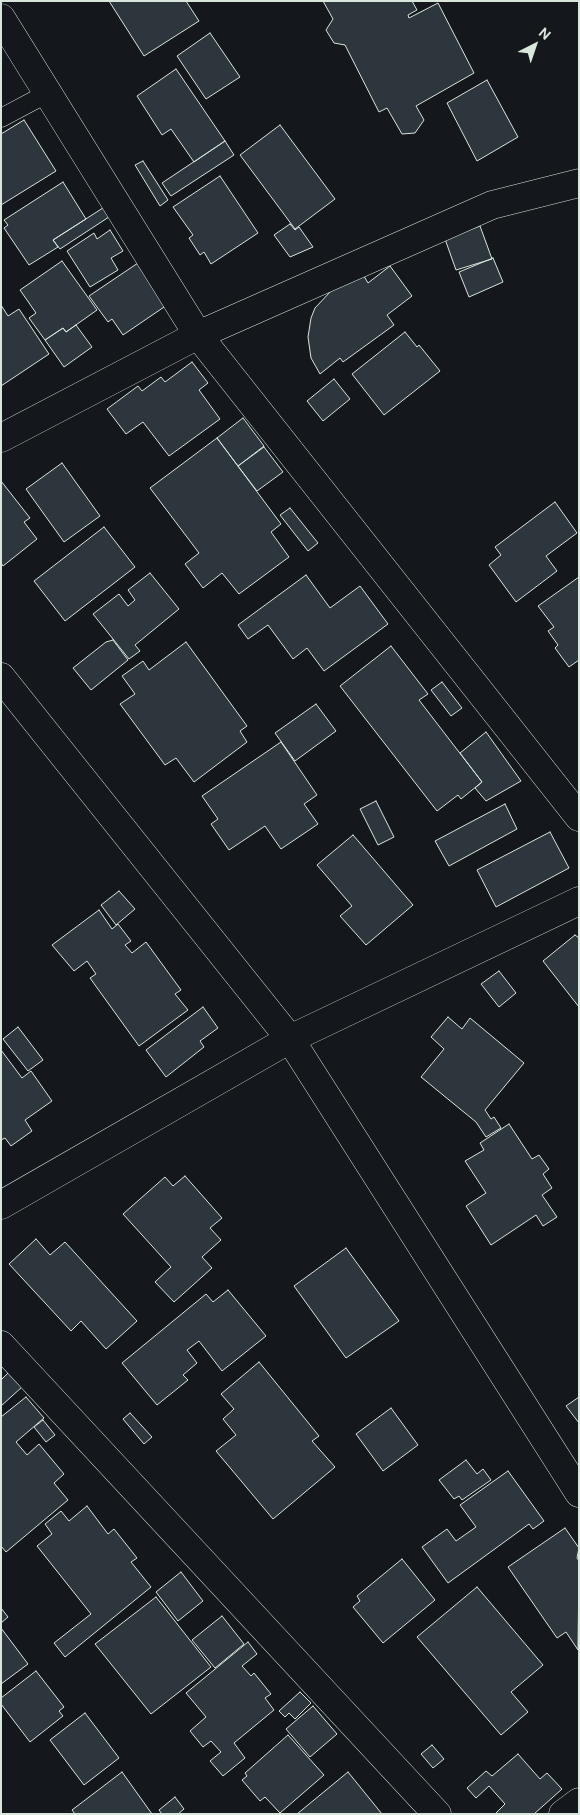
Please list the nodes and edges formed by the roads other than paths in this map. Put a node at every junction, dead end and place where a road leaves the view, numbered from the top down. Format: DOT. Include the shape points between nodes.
graph roads {
  1 [pos="1,18"];
  2 [pos="48,94"];
  3 [pos="1,118"];
  4 [pos="579,183"];
  5 [pos="198,335"];
  6 [pos="1,438"];
  7 [pos="1,676"];
  8 [pos="579,817"];
  9 [pos="579,901"];
  10 [pos="290,1039"];
  11 [pos="1,1205"];
  12 [pos="1,1344"];
  13 [pos="579,1493"];
  14 [pos="579,1802"];
  15 [pos="437,1814"];
  16 [pos="563,1814"];
  1 -- 2 [label="street"];
  2 -- 3 [label="lane"];
  2 -- 5 [label="street"];
  4 -- 5 [label="street" via="492,205"];
  5 -- 6 [label="street"];
  5 -- 8 [label="street"];
  7 -- 10 [label="street"];
  9 -- 10 [label="street"];
  10 -- 11 [label="street"];
  10 -- 13 [label="street"];
  12 -- 15 [label="street"];
  14 -- 16 [label="street"];
}
